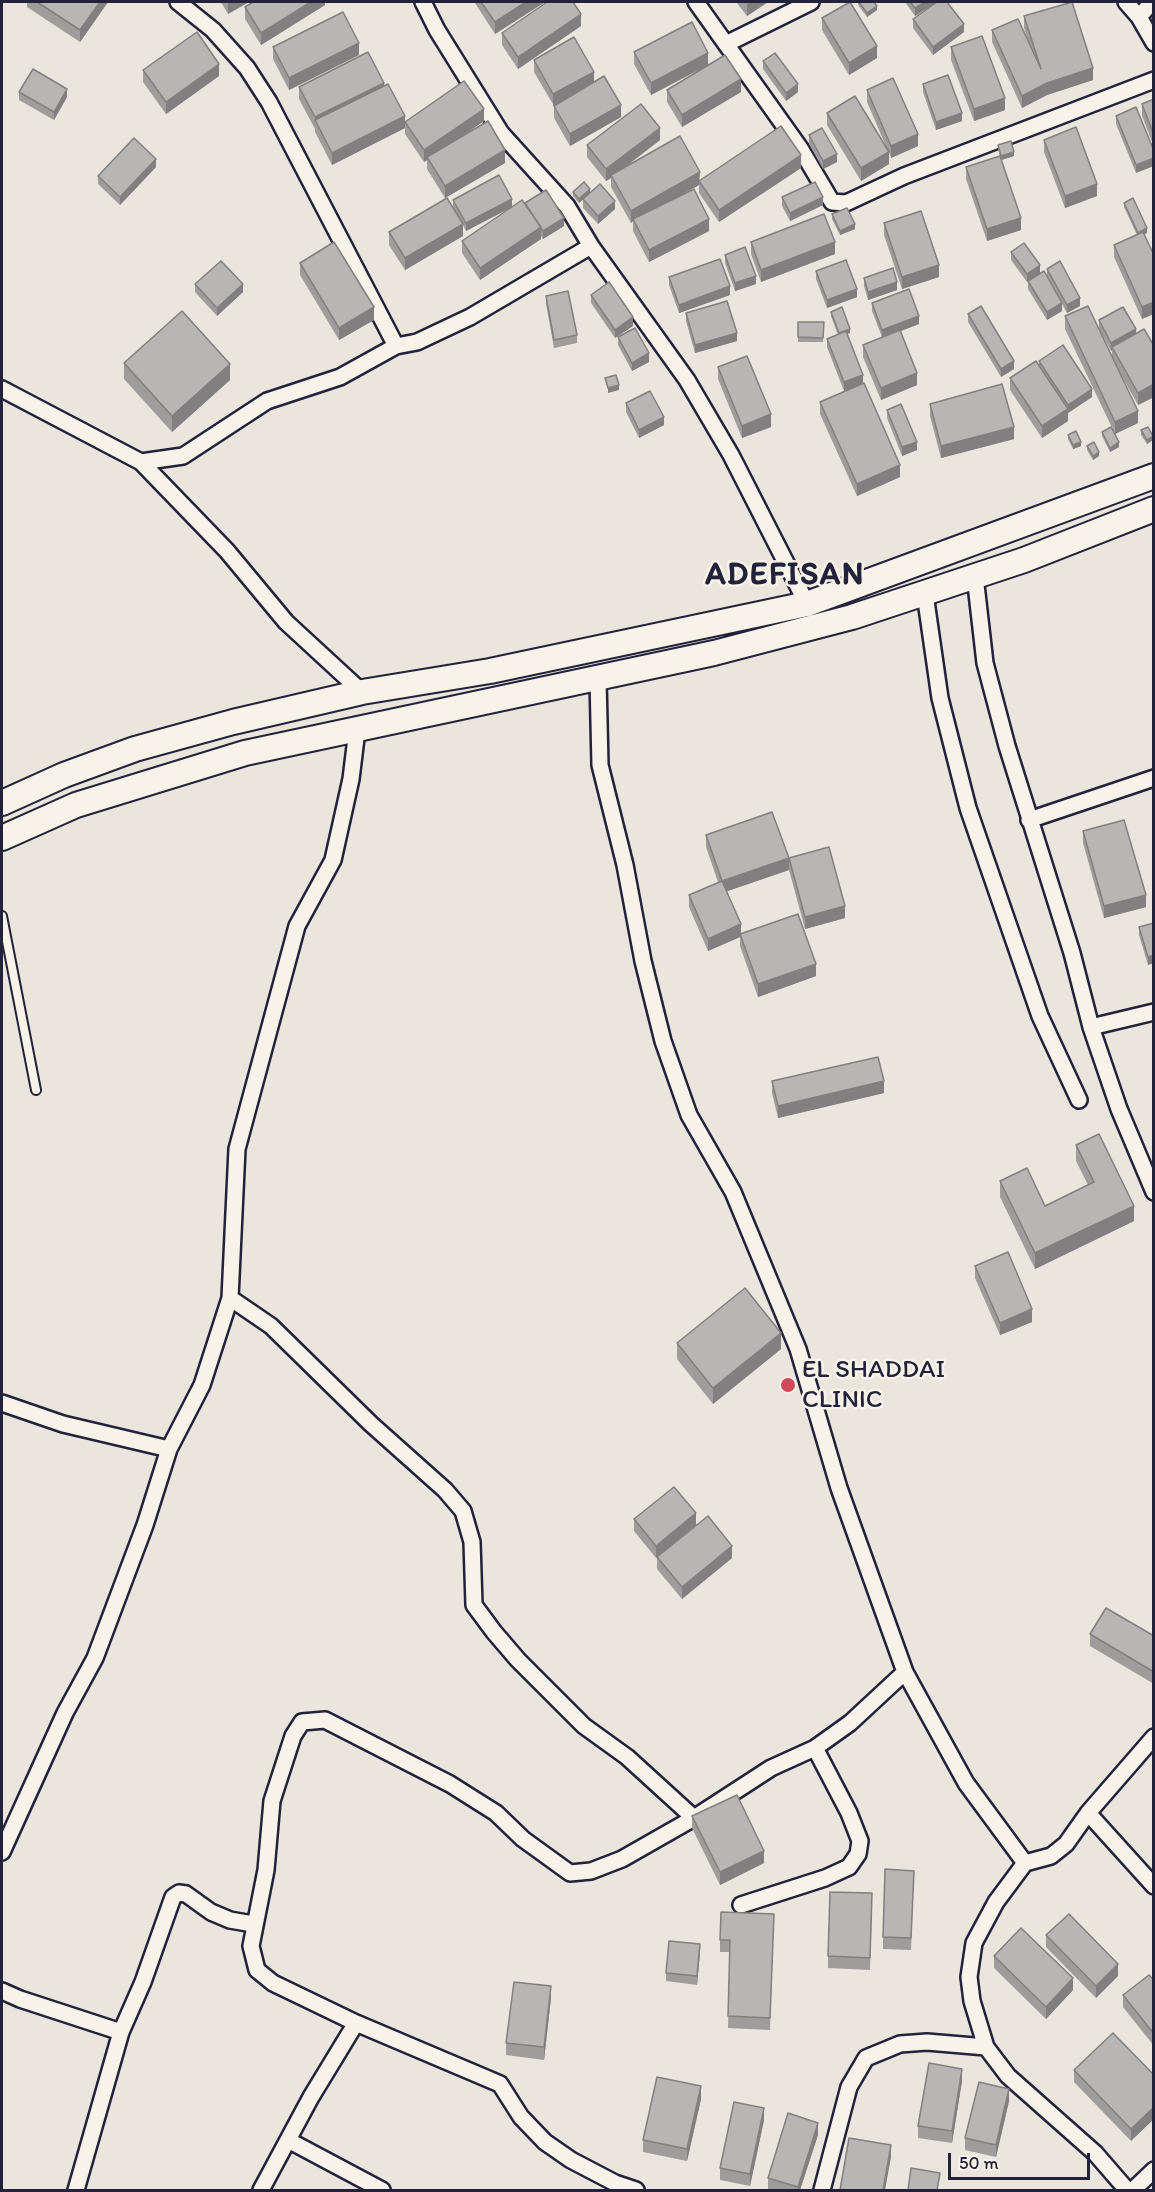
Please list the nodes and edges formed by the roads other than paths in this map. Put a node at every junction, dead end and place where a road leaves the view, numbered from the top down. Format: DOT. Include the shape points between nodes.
graph roads {
  1 [pos="178,2"];
  2 [pos="423,2"];
  3 [pos="696,2"];
  4 [pos="811,2"];
  5 [pos="1126,2"];
  6 [pos="1152,2"];
  7 [pos="1139,17"];
  8 [pos="728,43"];
  9 [pos="1154,43"];
  10 [pos="1154,80"];
  11 [pos="591,246"];
  12 [pos="396,346"];
  13 [pos="2,389"];
  14 [pos="141,462"];
  15 [pos="1154,476"];
  16 [pos="1154,509"];
  17 [pos="975,576"];
  18 [pos="925,594"];
  19 [pos="807,604"];
  20 [pos="598,679"];
  21 [pos="362,692"];
  22 [pos="357,730"];
  23 [pos="1154,778"];
  24 [pos="2,803"];
  25 [pos="1029,820"];
  26 [pos="2,838"];
  27 [pos="2,916"];
  28 [pos="1154,1012"];
  29 [pos="1091,1027"];
  30 [pos="36,1090"];
  31 [pos="1079,1100"];
  32 [pos="1154,1192"];
  33 [pos="230,1298"];
  34 [pos="2,1402"];
  35 [pos="169,1449"];
  36 [pos="905,1672"];
  37 [pos="1154,1737"];
  38 [pos="814,1748"];
  39 [pos="1088,1814"];
  40 [pos="694,1818"];
  41 [pos="2,1852"];
  42 [pos="1025,1863"];
  43 [pos="1154,1886"];
  44 [pos="741,1905"];
  45 [pos="254,1924"];
  46 [pos="2,1991"];
  47 [pos="356,2023"];
  48 [pos="121,2032"];
  49 [pos="986,2047"];
  50 [pos="288,2140"];
  51 [pos="1154,2170"];
  52 [pos="76,2190"];
  53 [pos="261,2190"];
  54 [pos="382,2190"];
  55 [pos="636,2190"];
  56 [pos="822,2190"];
  57 [pos="1127,2190"];
  58 [pos="1133,2190"];
  1 -- 12 [label="street" via="213,30 247,68 269,102"];
  2 -- 11 [label="street" via="501,133 567,206"];
  3 -- 8 [label="street"];
  4 -- 8 [label="street"];
  5 -- 7 [label="street"];
  6 -- 7 [label="street"];
  7 -- 9 [label="street"];
  8 -- 10 [label="street" via="832,202 846,204 904,176"];
  11 -- 12 [label="street" via="470,317 417,342"];
  11 -- 19 [label="street" via="687,380 731,455"];
  12 -- 14 [label="street" via="340,377 267,400 183,456"];
  13 -- 14 [label="street"];
  14 -- 21 [label="street" via="227,551 286,622"];
  15 -- 19 [label="main road"];
  16 -- 17 [label="main road"];
  17 -- 18 [label="main road"];
  17 -- 25 [label="street" via="986,663"];
  18 -- 20 [label="main road" via="790,634"];
  18 -- 31 [label="street" via="940,698 968,808 1040,1016"];
  19 -- 21 [label="main road" via="490,670"];
  20 -- 22 [label="main road"];
  20 -- 36 [label="street" via="600,765 663,1041 689,1115 733,1192 798,1349 839,1488"];
  21 -- 24 [label="main road" via="135,749"];
  22 -- 26 [label="main road" via="245,753 147,782 76,805"];
  22 -- 33 [label="street" via="333,860 297,926 237,1149"];
  23 -- 25 [label="street"];
  25 -- 29 [label="street" via="1072,953"];
  27 -- 30 [label="lane"];
  28 -- 29 [label="street"];
  29 -- 32 [label="street"];
  33 -- 35 [label="street" via="202,1385"];
  33 -- 40 [label="street" via="271,1326 380,1433 445,1490 463,1511 472,1542 474,1605 494,1632 584,1726 627,1757"];
  34 -- 35 [label="street" via="63,1424"];
  35 -- 41 [label="street" via="145,1526 95,1658 65,1713"];
  36 -- 38 [label="street" via="850,1723"];
  36 -- 42 [label="street" via="966,1783"];
  37 -- 39 [label="street"];
  38 -- 40 [label="street" via="771,1768"];
  38 -- 44 [label="street" via="849,1813 860,1841 858,1854 849,1867 825,1878"];
  39 -- 42 [label="street" via="1066,1844 1051,1856"];
  39 -- 43 [label="street"];
  40 -- 45 [label="street" via="622,1859 591,1871 570,1873 545,1857 496,1813 450,1784 325,1720 309,1719 302,1722 293,1736 272,1801 266,1870"];
  42 -- 49 [label="street" via="996,1902 974,1943 969,1977"];
  45 -- 47 [label="street" via="251,1946 257,1970 263,1977"];
  45 -- 48 [label="street" via="211,1912 186,1894 173,1897"];
  46 -- 48 [label="street"];
  47 -- 50 [label="street"];
  47 -- 55 [label="street" via="500,2084 521,2117 545,2142 571,2160"];
  48 -- 52 [label="street"];
  49 -- 56 [label="street" via="900,2044 866,2058 849,2087"];
  49 -- 57 [label="street" via="1008,2076 1095,2153"];
  50 -- 53 [label="street"];
  50 -- 54 [label="street"];
  51 -- 58 [label="street"];
}
